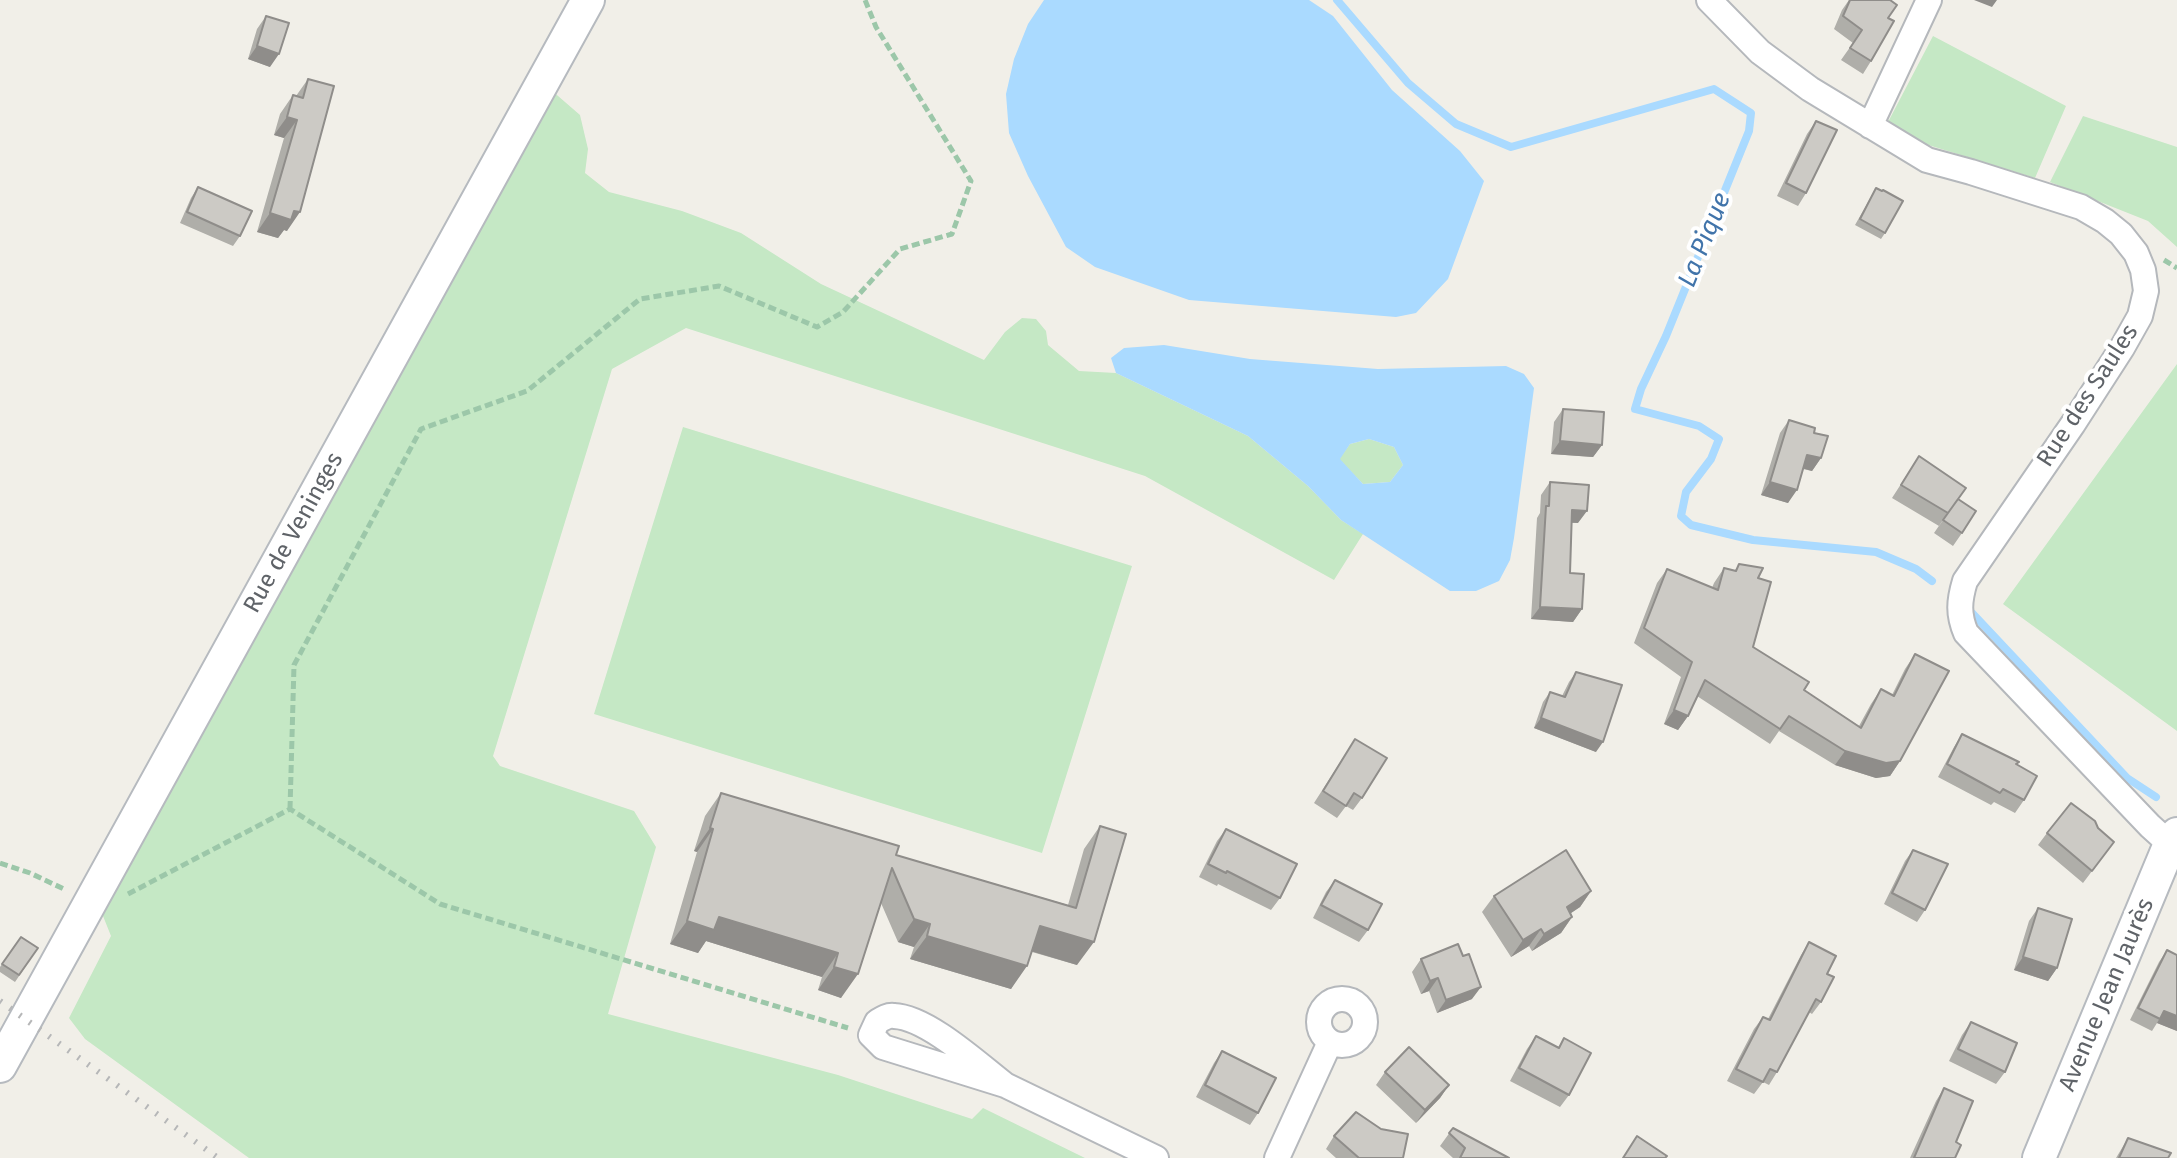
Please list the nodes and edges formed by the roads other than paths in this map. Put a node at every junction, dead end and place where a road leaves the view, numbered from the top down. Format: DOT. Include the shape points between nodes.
graph roads {
  1 [pos="588,0"];
  2 [pos="1709,0"];
  3 [pos="1929,0"];
  4 [pos="1870,126"];
  5 [pos="2175,842"];
  6 [pos="1330,1042"];
  7 [pos="0,1066"];
  8 [pos="1005,1085"];
  9 [pos="1156,1158"];
  10 [pos="1277,1158"];
  11 [pos="2039,1158"];
  1 -- 7 [label="street, Rue de Veninges"];
  2 -- 4 [label="street, Rue des Saules" via="1760,52"];
  3 -- 4 [label="street"];
  4 -- 5 [label="street, Rue des Saules" via="1927,160 2081,207 2121,234 2136,253 2146,291 2140,316 1965,581 1958,608 1966,633 2139,815"];
  5 -- 11 [label="street, Avenue Jean Jaurès"];
  6 -- 10 [label="street"];
  8 -- 8 [label="street" via="883,1047 871,1035 877,1022 891,1015 914,1020"];
  8 -- 9 [label="street"];
}
